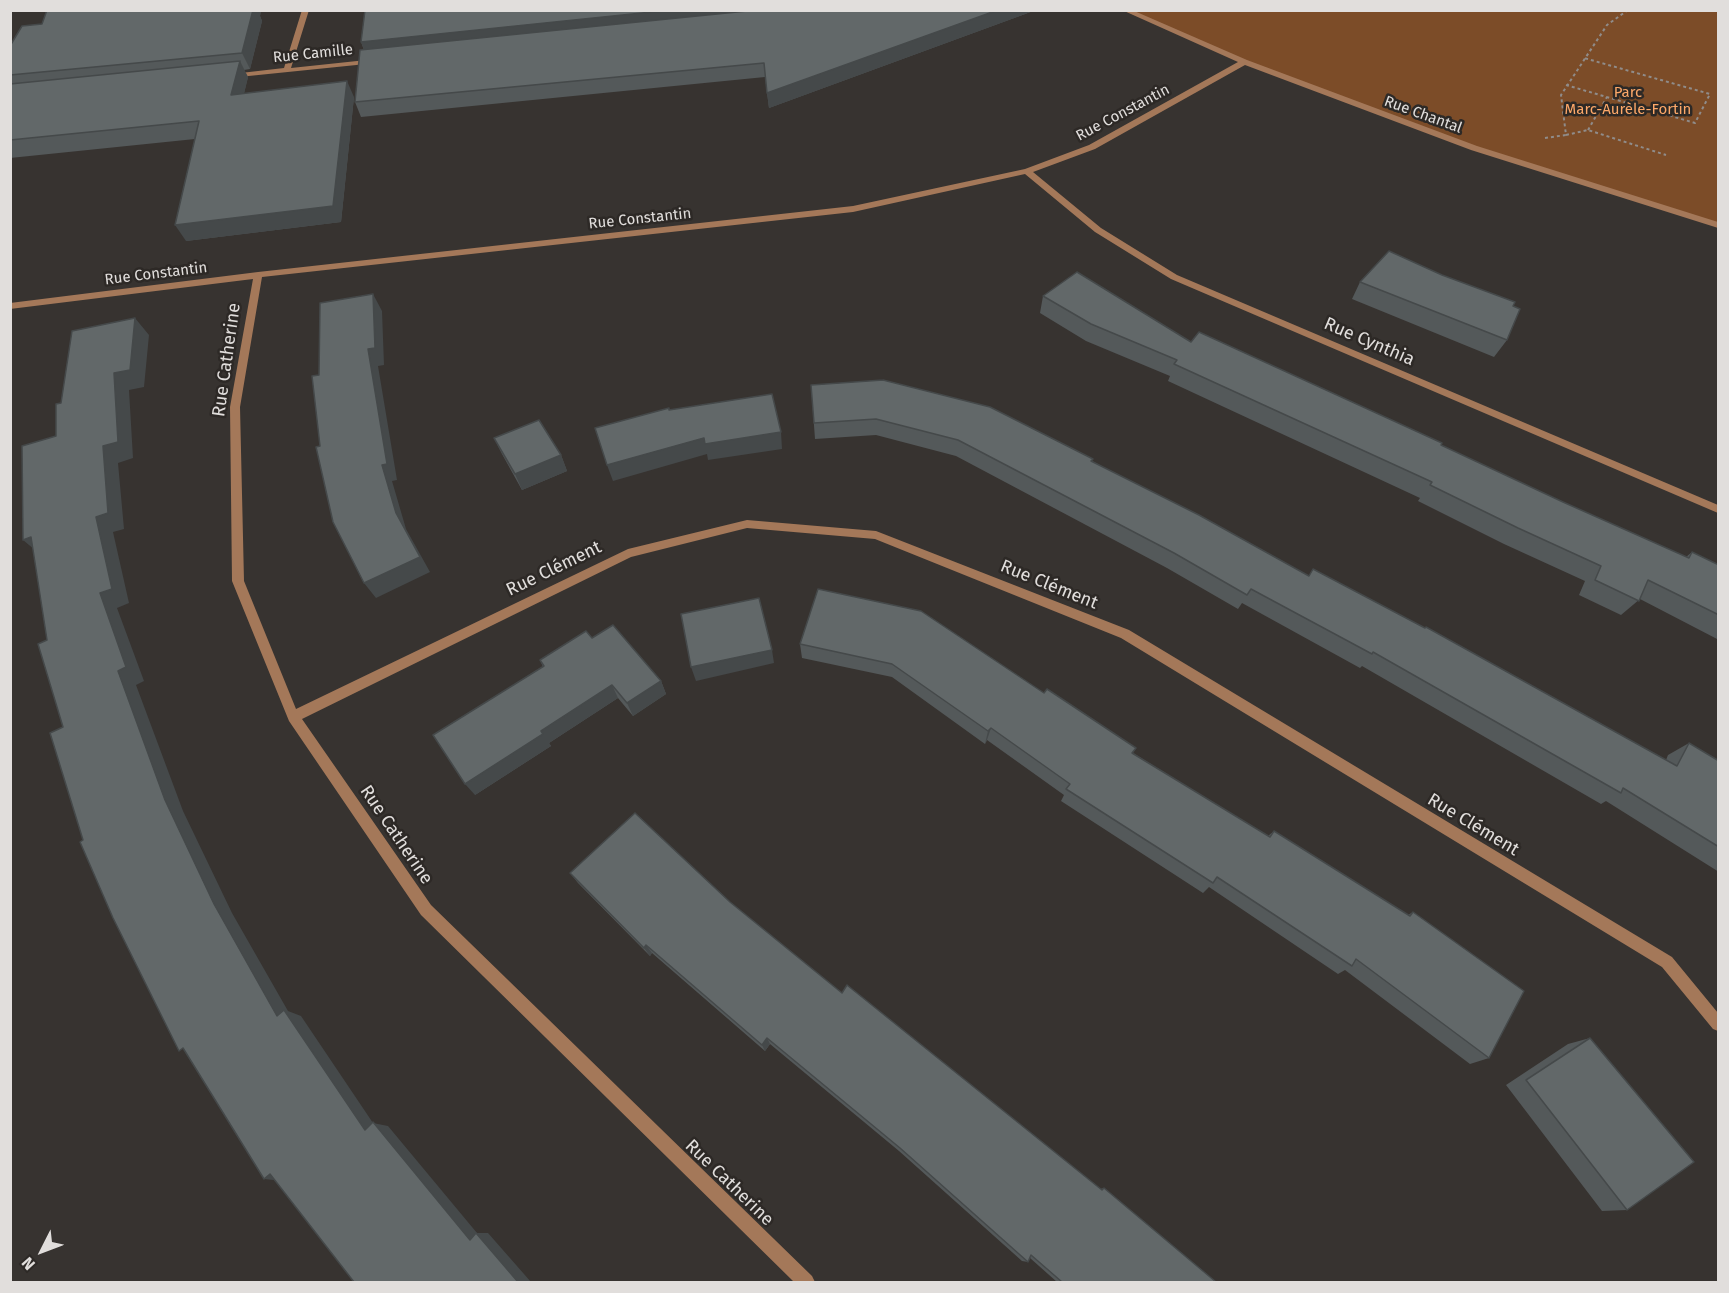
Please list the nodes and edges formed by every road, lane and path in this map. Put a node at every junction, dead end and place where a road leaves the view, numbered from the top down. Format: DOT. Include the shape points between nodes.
graph roads {
  1 [pos="306,10"];
  2 [pos="1125,10"];
  3 [pos="1628,10"];
  4 [pos="1584,58"];
  5 [pos="382,60"];
  6 [pos="1244,62"];
  7 [pos="287,70"];
  8 [pos="218,77"];
  9 [pos="1566,85"];
  10 [pos="1607,97"];
  11 [pos="1588,130"];
  12 [pos="1566,135"];
  13 [pos="1543,138"];
  14 [pos="1666,155"];
  15 [pos="1027,171"];
  16 [pos="1719,225"];
  17 [pos="258,275"];
  18 [pos="10,306"];
  19 [pos="1719,509"];
  20 [pos="293,717"];
  21 [pos="1719,1024"];
  22 [pos="806,1282"];
  1 -- 7 [label="street"];
  2 -- 6 [label="street, Rue Chantal"];
  3 -- 4 [label="path" via="1607,25"];
  4 -- 9 [label="path"];
  4 -- 10 [label="path" via="1710,94 1695,123"];
  5 -- 7 [label="street, Rue Camille"];
  6 -- 15 [label="street, Rue Constantin" via="1092,147"];
  6 -- 16 [label="street, Rue Chantal" via="1474,148"];
  7 -- 8 [label="street, Rue Camille"];
  9 -- 10 [label="path"];
  9 -- 12 [label="path" via="1561,95"];
  10 -- 11 [label="path"];
  11 -- 12 [label="path"];
  11 -- 14 [label="path"];
  12 -- 13 [label="path"];
  15 -- 17 [label="street, Rue Constantin" via="853,209"];
  15 -- 19 [label="street, Rue Cynthia" via="1098,230 1174,277"];
  17 -- 18 [label="street, Rue Constantin"];
  17 -- 20 [label="street, Rue Catherine" via="235,407 238,580"];
  20 -- 21 [label="street, Rue Clément" via="628,553 747,524 876,535 1125,634 1666,963"];
  20 -- 22 [label="street, Rue Catherine" via="426,910"];
}
